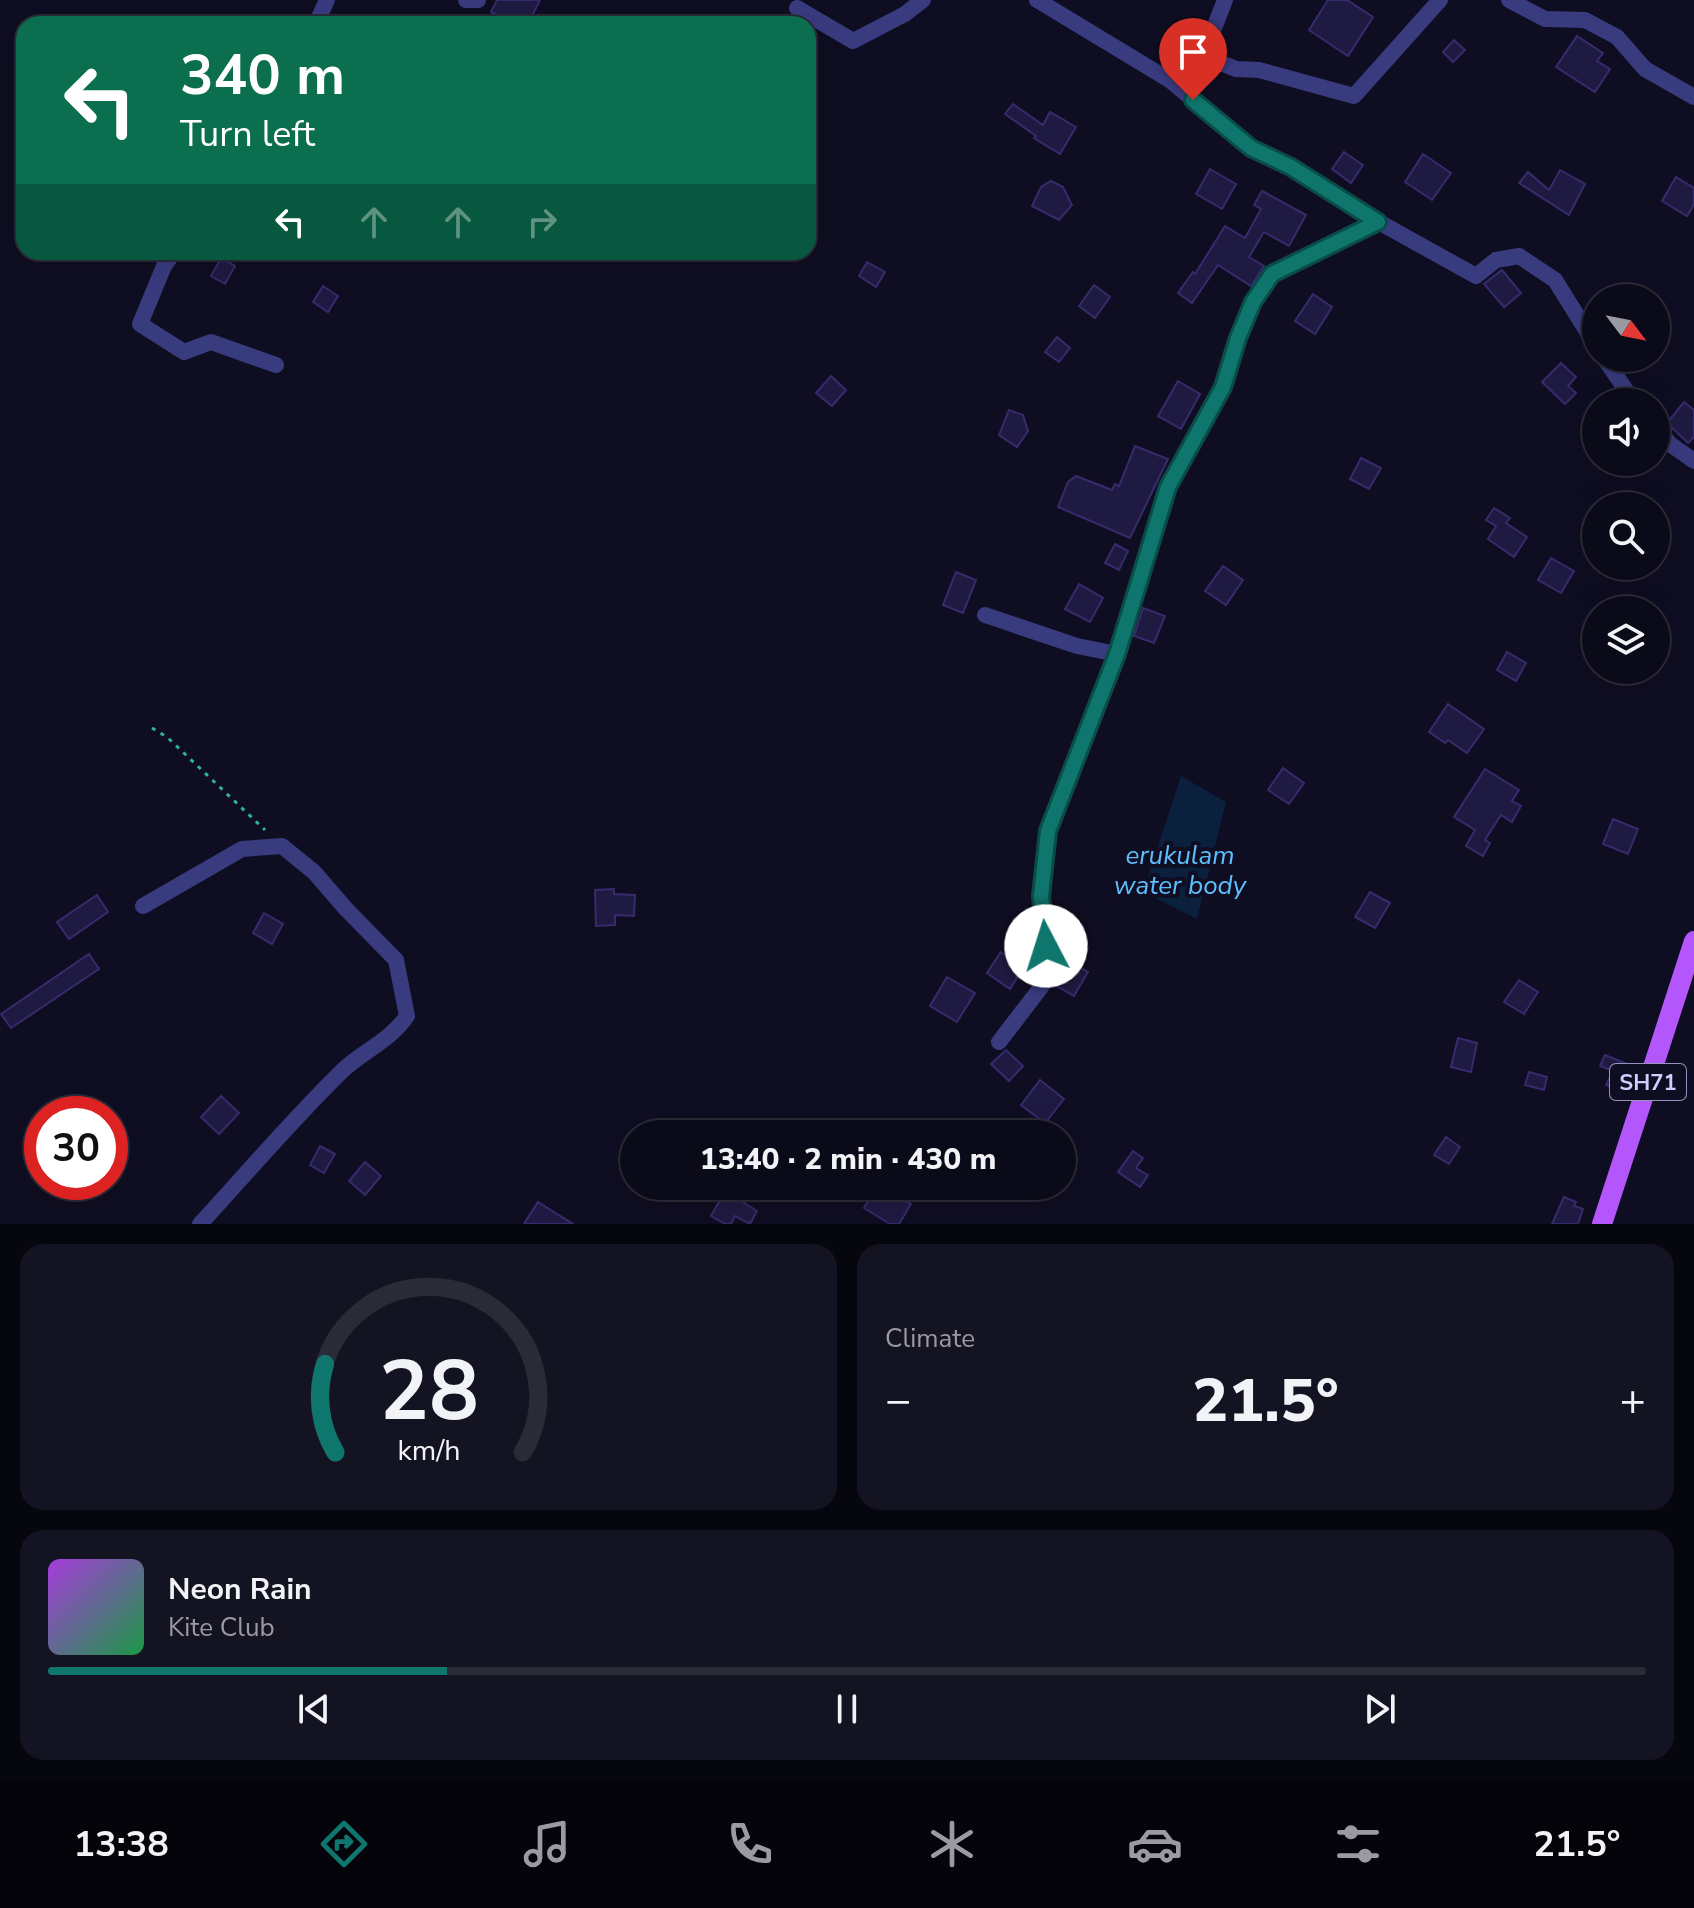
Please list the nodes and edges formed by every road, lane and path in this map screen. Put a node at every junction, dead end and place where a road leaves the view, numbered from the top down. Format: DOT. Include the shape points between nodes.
graph roads {
  1 [pos="466,0"];
  2 [pos="478,0"];
  3 [pos="923,0"];
  4 [pos="1037,0"];
  5 [pos="1225,0"];
  6 [pos="1440,0"];
  7 [pos="1509,0"];
  8 [pos="797,8"];
  9 [pos="811,16"];
  10 [pos="816,19"];
  11 [pos="1694,97"];
  12 [pos="1378,222"];
  13 [pos="168,260"];
  14 [pos="1582,323"];
  15 [pos="276,365"];
  16 [pos="1670,444"];
  17 [pos="1694,461"];
  18 [pos="985,615"];
  19 [pos="1117,654"];
  20 [pos="152,728"];
  21 [pos="282,846"];
  22 [pos="143,906"];
  23 [pos="1694,941"];
  24 [pos="999,1042"];
  25 [pos="200,1224"];
  26 [pos="1602,1224"];
  1 -- 2 [label="street"];
  3 -- 10 [label="street" via="853,41"];
  4 -- 12 [label="street" via="1171,81 1251,148"];
  5 -- 6 [label="street" via="1203,56 1236,69 1259,70 1354,96"];
  7 -- 11 [label="street" via="1545,19 1585,20 1617,37 1645,69"];
  8 -- 9 [label="street"];
  12 -- 14 [label="street" via="1476,276 1496,260 1519,256 1555,280"];
  12 -- 19 [label="street" via="1272,274 1253,302 1223,387 1168,487"];
  13 -- 15 [label="street" via="140,324 184,352 211,342"];
  16 -- 17 [label="street"];
  18 -- 19 [label="street"];
  19 -- 24 [label="street" via="1048,831 1041,896 1046,946 1042,986"];
  20 -- 21 [label="path"];
  21 -- 22 [label="street" via="242,849"];
  21 -- 25 [label="street" via="314,872 396,960 407,1016 318,1095"];
  23 -- 26 [label="main road, SH71"];
}
